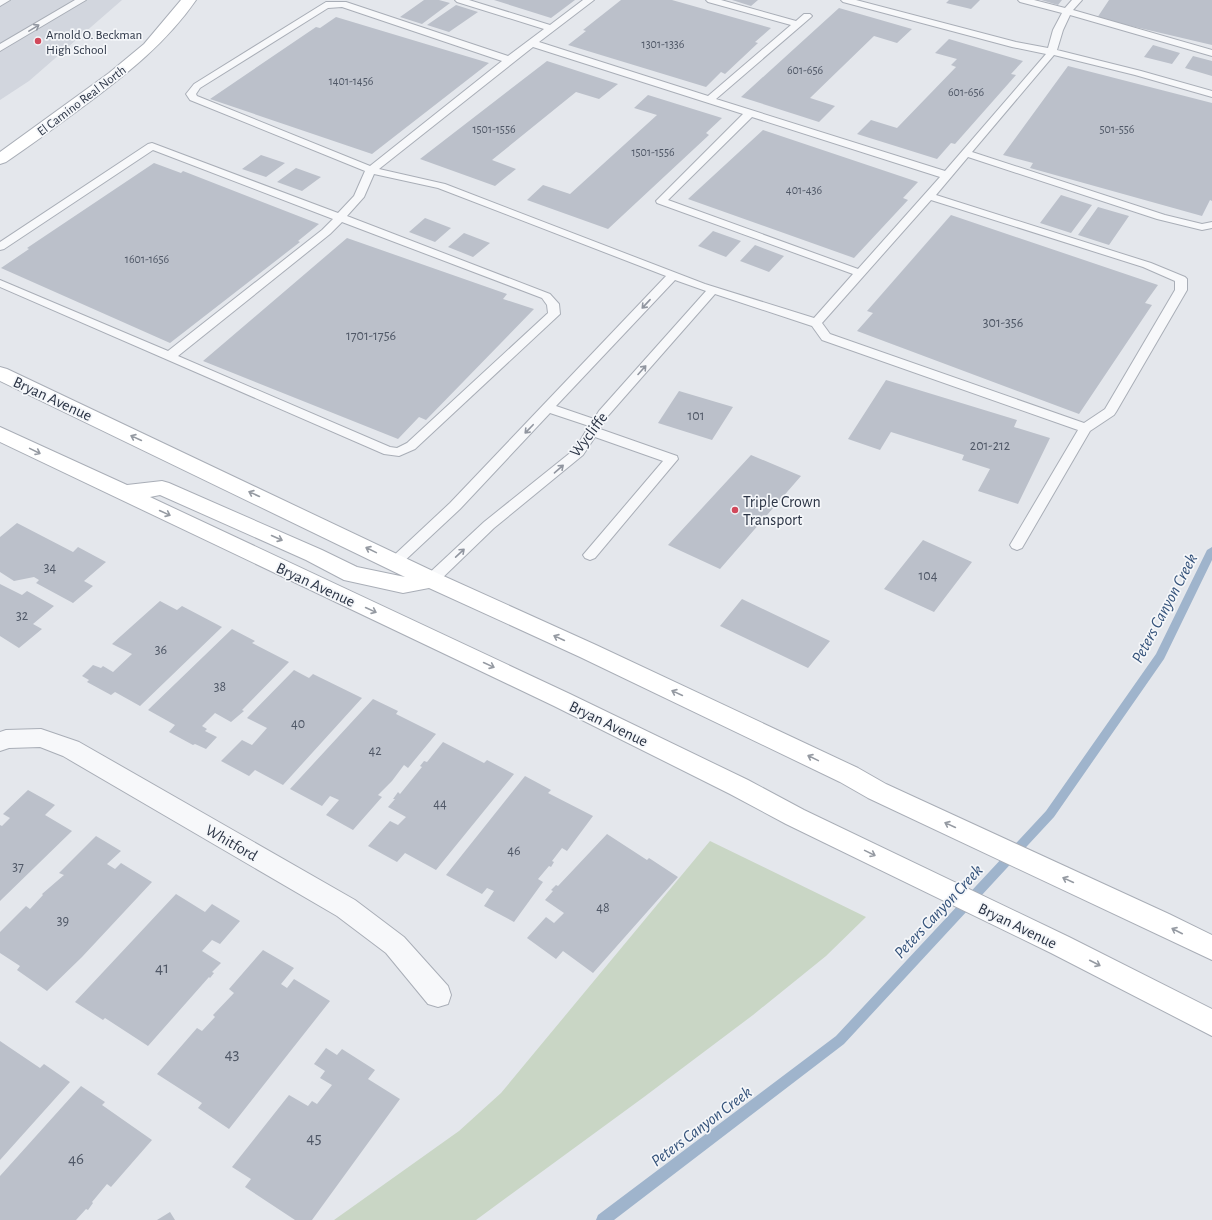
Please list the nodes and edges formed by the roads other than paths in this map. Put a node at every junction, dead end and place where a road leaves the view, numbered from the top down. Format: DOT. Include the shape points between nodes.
graph roads {
  1 [pos="5,0"];
  2 [pos="81,0"];
  3 [pos="189,0"];
  4 [pos="460,0"];
  5 [pos="588,0"];
  6 [pos="711,0"];
  7 [pos="846,0"];
  8 [pos="1023,0"];
  9 [pos="1077,0"];
  10 [pos="0,3"];
  11 [pos="1066,11"];
  12 [pos="808,16"];
  13 [pos="798,24"];
  14 [pos="551,28"];
  15 [pos="531,43"];
  16 [pos="0,48"];
  17 [pos="1052,52"];
  18 [pos="1212,53"];
  19 [pos="509,60"];
  20 [pos="1212,94"];
  21 [pos="709,100"];
  22 [pos="750,113"];
  23 [pos="965,153"];
  24 [pos="0,159"];
  25 [pos="371,170"];
  26 [pos="946,175"];
  27 [pos="929,196"];
  28 [pos="340,217"];
  29 [pos="1212,225"];
  30 [pos="0,247"];
  31 [pos="860,273"];
  32 [pos="673,275"];
  33 [pos="0,283"];
  34 [pos="713,290"];
  35 [pos="816,323"];
  36 [pos="169,357"];
  37 [pos="0,373"];
  38 [pos="548,408"];
  39 [pos="595,427"];
  40 [pos="1086,428"];
  41 [pos="0,434"];
  42 [pos="123,493"];
  43 [pos="1017,545"];
  44 [pos="590,555"];
  45 [pos="395,562"];
  46 [pos="431,580"];
  47 [pos="0,742"];
  48 [pos="1212,948"];
  49 [pos="438,995"];
  50 [pos="1210,1022"];
  1 -- 10 [label="lane"];
  16 -- 2 [label="lane, one-way"];
  3 -- 24 [label="main road, El Camino Real North" via="149,47"];
  4 -- 14 [label="lane"];
  5 -- 14 [label="lane"];
  6 -- 13 [label="lane"];
  7 -- 17 [label="lane" via="1015,45"];
  8 -- 11 [label="lane"];
  9 -- 11 [label="lane"];
  11 -- 17 [label="lane" via="1056,31"];
  11 -- 18 [label="lane"];
  12 -- 13 [label="lane"];
  13 -- 21 [label="lane"];
  14 -- 15 [label="lane"];
  15 -- 19 [label="lane"];
  15 -- 21 [label="lane"];
  17 -- 20 [label="lane"];
  17 -- 23 [label="lane"];
  19 -- 25 [label="lane"];
  19 -- 25 [label="lane" via="343,4 326,5 197,86 191,94 193,98"];
  21 -- 22 [label="lane"];
  22 -- 26 [label="lane"];
  22 -- 31 [label="lane" via="661,201"];
  23 -- 26 [label="lane"];
  23 -- 29 [label="lane" via="1160,217 1202,227"];
  25 -- 28 [label="lane" via="359,197"];
  25 -- 32 [label="lane" via="441,186"];
  26 -- 27 [label="lane"];
  27 -- 31 [label="lane"];
  27 -- 40 [label="lane" via="1147,265 1181,279 1181,290 1110,412"];
  28 -- 30 [label="lane" via="152,146"];
  28 -- 36 [label="lane" via="326,232"];
  28 -- 36 [label="lane" via="546,296 554,304 554,314 411,446 399,452 388,451"];
  31 -- 35 [label="lane"];
  32 -- 34 [label="lane"];
  32 -- 38 [label="lane, one-way"];
  33 -- 36 [label="lane"];
  34 -- 35 [label="lane"];
  39 -- 34 [label="lane, Wycliffe, one-way" via="603,414"];
  35 -- 40 [label="lane" via="826,337"];
  45 -- 37 [label="main road, Bryan Avenue, one-way"];
  38 -- 39 [label="lane"];
  38 -- 45 [label="lane, one-way" via="455,506"];
  39 -- 44 [label="lane" via="672,459"];
  46 -- 39 [label="lane, Wycliffe, one-way" via="489,525 579,452"];
  40 -- 43 [label="lane"];
  41 -- 42 [label="main road, Bryan Avenue, one-way"];
  42 -- 46 [label="main road, one-way" via="162,488 352,574 403,584"];
  42 -- 50 [label="main road, Bryan Avenue, one-way" via="562,700 1060,945"];
  45 -- 46 [label="main road, Bryan Avenue"];
  48 -- 46 [label="main road, Bryan Avenue, one-way" via="877,791 849,775 595,654"];
  47 -- 49 [label="street, Whitford" via="6,739 41,738 71,749 243,848 352,913 396,945"];
}
